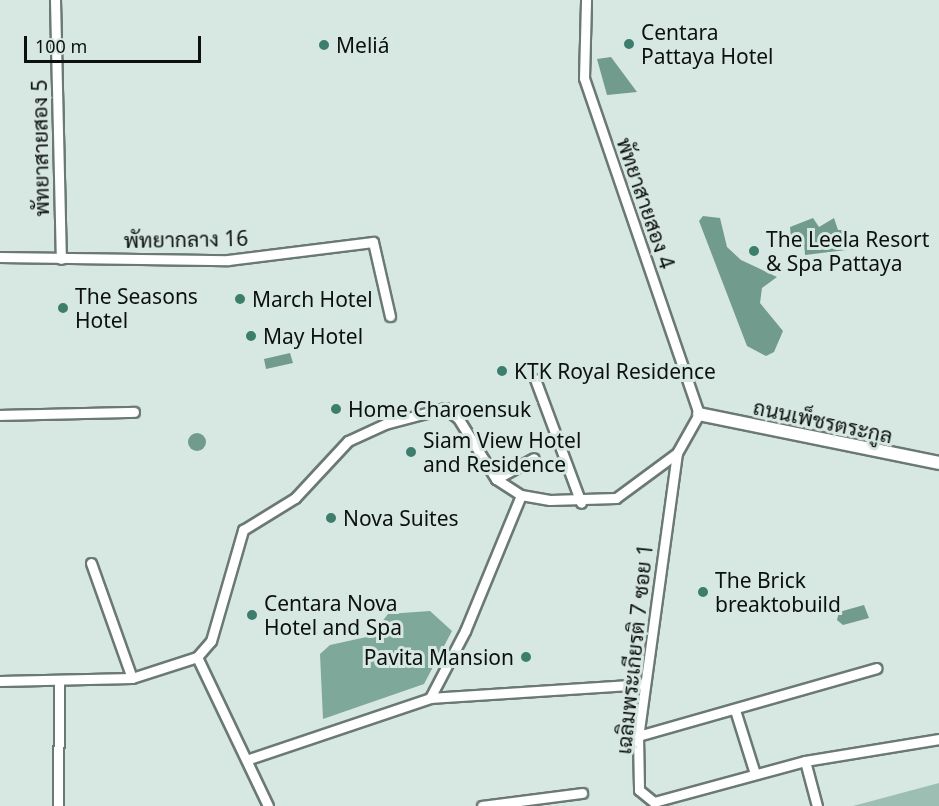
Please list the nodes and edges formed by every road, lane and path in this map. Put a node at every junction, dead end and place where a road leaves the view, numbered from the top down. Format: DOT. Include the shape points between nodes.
graph roads {
  1 [pos="55,0"];
  2 [pos="586,0"];
  3 [pos="0,257"];
  4 [pos="61,259"];
  5 [pos="390,316"];
  6 [pos="535,379"];
  7 [pos="134,412"];
  8 [pos="699,414"];
  9 [pos="0,415"];
  10 [pos="677,453"];
  11 [pos="534,458"];
  12 [pos="939,463"];
  13 [pos="496,479"];
  14 [pos="521,495"];
  15 [pos="581,503"];
  16 [pos="91,563"];
  17 [pos="197,657"];
  18 [pos="876,668"];
  19 [pos="132,678"];
  20 [pos="0,681"];
  21 [pos="59,684"];
  22 [pos="645,684"];
  23 [pos="430,698"];
  24 [pos="735,710"];
  25 [pos="638,736"];
  26 [pos="939,740"];
  27 [pos="249,759"];
  28 [pos="805,761"];
  29 [pos="755,774"];
  30 [pos="582,794"];
  31 [pos="58,806"];
  32 [pos="268,806"];
  33 [pos="482,806"];
  34 [pos="817,806"];
  1 -- 4 [label="street, พัทยาสายสอง 5"];
  2 -- 8 [label="street, พัทยาสายสอง 4" via="584,78"];
  3 -- 4 [label="street, พัทยากลาง 16"];
  4 -- 5 [label="street, พัทยากลาง 16" via="228,260 373,242"];
  6 -- 15 [label="street"];
  7 -- 9 [label="street"];
  8 -- 10 [label="street"];
  8 -- 12 [label="street, ถนนเพ็ชรตระกูล"];
  10 -- 15 [label="street" via="616,498"];
  10 -- 22 [label="street, เฉลิมพระเกียรติ 7 ซอย 1"];
  11 -- 13 [label="street"];
  13 -- 14 [label="street"];
  13 -- 17 [label="street" via="458,418 445,408 384,424 348,441 296,498 243,530 211,641"];
  14 -- 15 [label="street"];
  14 -- 23 [label="street" via="465,632"];
  16 -- 19 [label="street"];
  17 -- 19 [label="street"];
  17 -- 27 [label="street"];
  18 -- 24 [label="street"];
  19 -- 21 [label="street"];
  20 -- 21 [label="street"];
  21 -- 31 [label="street"];
  22 -- 23 [label="street"];
  22 -- 25 [label="street, เฉลิมพระเกียรติ 7 ซอย 1"];
  23 -- 27 [label="street"];
  24 -- 25 [label="street"];
  24 -- 29 [label="street"];
  25 -- 29 [label="street, เฉลิมพระเกียรติ 7 ซอย 1" via="639,790 654,802"];
  26 -- 28 [label="street, เฉลิมพระเกียรติ 7 ซอย 1"];
  27 -- 32 [label="street"];
  28 -- 29 [label="street, เฉลิมพระเกียรติ 7 ซอย 1"];
  28 -- 34 [label="street"];
  30 -- 33 [label="street"];
}
